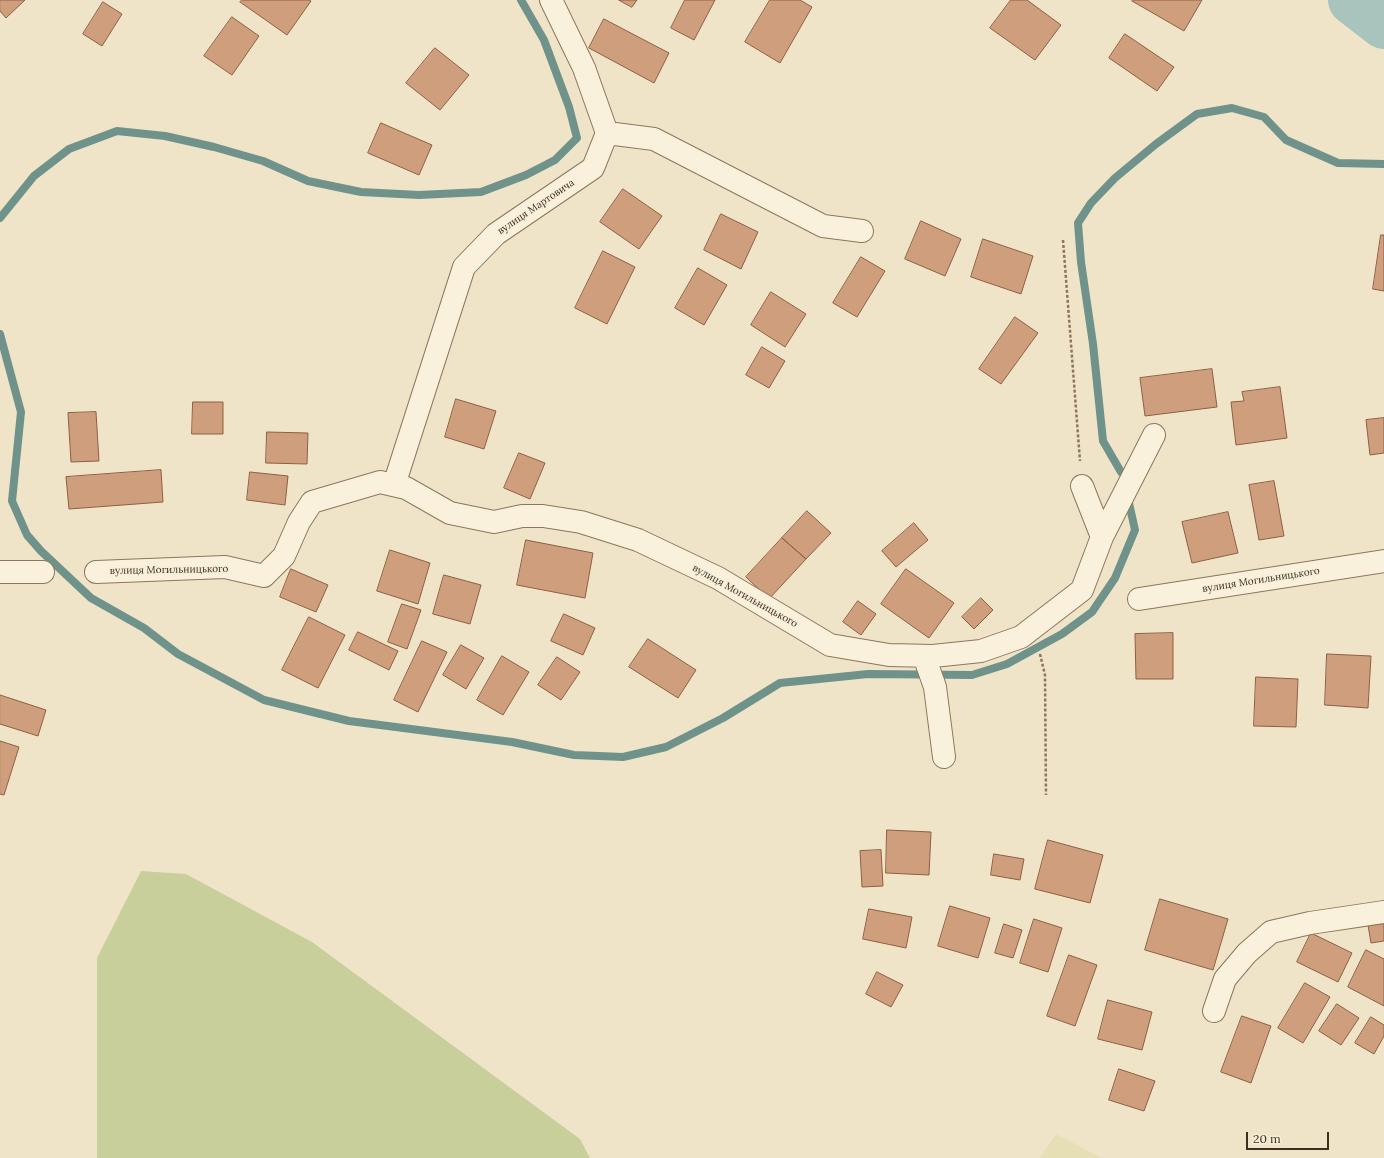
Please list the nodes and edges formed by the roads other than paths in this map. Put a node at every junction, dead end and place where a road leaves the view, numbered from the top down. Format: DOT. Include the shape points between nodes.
graph roads {
  1 [pos="551,0"];
  2 [pos="608,133"];
  3 [pos="862,231"];
  4 [pos="1154,435"];
  5 [pos="394,485"];
  6 [pos="1082,486"];
  7 [pos="1102,537"];
  8 [pos="1384,561"];
  9 [pos="0,572"];
  10 [pos="43,572"];
  11 [pos="96,572"];
  12 [pos="1138,599"];
  13 [pos="924,656"];
  14 [pos="944,757"];
  15 [pos="1384,912"];
  16 [pos="1214,1011"];
  1 -- 2 [label="street" via="584,68"];
  2 -- 3 [label="street" via="654,139 823,226"];
  2 -- 5 [label="street, вулиця Мартовича" via="593,168 496,234 464,267"];
  4 -- 7 [label="street, вулиця Могильницького"];
  5 -- 11 [label="street, вулиця Могильницького" via="380,482 312,502 299,522 284,556 264,576 225,567"];
  5 -- 13 [label="street, вулиця Могильницького" via="406,488 450,513 494,522 522,516 543,516 581,522 631,538 718,578 830,645 889,655"];
  6 -- 7 [label="street"];
  7 -- 13 [label="street, вулиця Могильницького" via="1082,590 1021,637 981,652"];
  8 -- 12 [label="street, вулиця Могильницького"];
  9 -- 10 [label="street"];
  13 -- 14 [label="street" via="935,687"];
  15 -- 16 [label="street" via="1310,923 1271,932 1246,953 1225,979"];
}
